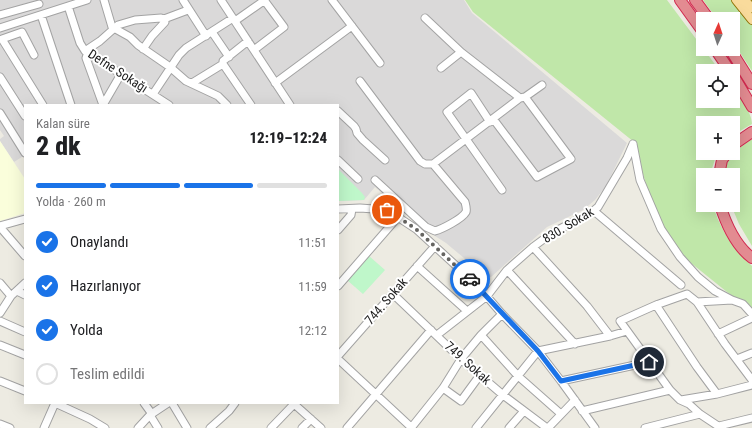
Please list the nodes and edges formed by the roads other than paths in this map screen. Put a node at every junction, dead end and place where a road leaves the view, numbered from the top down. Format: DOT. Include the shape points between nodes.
graph roads {
  1 [pos="87,0"];
  2 [pos="104,0"];
  3 [pos="183,0"];
  4 [pos="221,0"];
  5 [pos="264,0"];
  6 [pos="680,0"];
  7 [pos="695,0"];
  8 [pos="736,0"];
  9 [pos="745,0"];
  10 [pos="334,1"];
  11 [pos="39,4"];
  12 [pos="68,6"];
  13 [pos="752,8"];
  14 [pos="188,10"];
  15 [pos="704,12"];
  16 [pos="0,15"];
  17 [pos="41,15"];
  18 [pos="425,18"];
  19 [pos="164,19"];
  20 [pos="234,20"];
  21 [pos="752,20"];
  22 [pos="696,22"];
  23 [pos="352,26"];
  24 [pos="0,28"];
  25 [pos="114,28"];
  26 [pos="209,34"];
  27 [pos="1,39"];
  28 [pos="248,41"];
  29 [pos="143,49"];
  30 [pos="254,50"];
  31 [pos="86,52"];
  32 [pos="461,52"];
  33 [pos="34,55"];
  34 [pos="734,56"];
  35 [pos="229,57"];
  36 [pos="380,63"];
  37 [pos="223,64"];
  38 [pos="170,67"];
  39 [pos="442,68"];
  40 [pos="121,74"];
  41 [pos="0,77"];
  42 [pos="360,81"];
  43 [pos="192,83"];
  44 [pos="276,83"];
  45 [pos="752,84"];
  46 [pos="542,85"];
  47 [pos="740,87"];
  48 [pos="153,94"];
  49 [pos="523,98"];
  50 [pos="42,104"];
  51 [pos="72,104"];
  52 [pos="103,104"];
  53 [pos="104,104"];
  54 [pos="168,104"];
  55 [pos="225,104"];
  56 [pos="250,104"];
  57 [pos="289,104"];
  58 [pos="752,107"];
  59 [pos="339,112"];
  60 [pos="0,114"];
  61 [pos="24,114"];
  62 [pos="492,121"];
  63 [pos="752,127"];
  64 [pos="752,132"];
  65 [pos="740,135"];
  66 [pos="465,140"];
  67 [pos="740,141"];
  68 [pos="24,151"];
  69 [pos="385,160"];
  70 [pos="339,161"];
  71 [pos="433,164"];
  72 [pos="358,179"];
  73 [pos="375,180"];
  74 [pos="502,190"];
  75 [pos="339,209"];
  76 [pos="352,209"];
  77 [pos="594,211"];
  78 [pos="723,212"];
  79 [pos="729,212"];
  80 [pos="398,217"];
  81 [pos="24,220"];
  82 [pos="0,226"];
  83 [pos="339,229"];
  84 [pos="435,246"];
  85 [pos="533,247"];
  86 [pos="752,251"];
  87 [pos="24,255"];
  88 [pos="752,258"];
  89 [pos="417,266"];
  90 [pos="507,270"];
  91 [pos="0,283"];
  92 [pos="24,284"];
  93 [pos="339,285"];
  94 [pos="681,285"];
  95 [pos="14,294"];
  96 [pos="393,294"];
  97 [pos="24,295"];
  98 [pos="487,296"];
  99 [pos="732,300"];
  100 [pos="697,302"];
  101 [pos="656,305"];
  102 [pos="467,311"];
  103 [pos="0,313"];
  104 [pos="502,314"];
  105 [pos="752,314"];
  106 [pos="752,318"];
  107 [pos="0,321"];
  108 [pos="431,330"];
  109 [pos="627,331"];
  110 [pos="24,332"];
  111 [pos="718,334"];
  112 [pos="437,335"];
  113 [pos="481,335"];
  114 [pos="610,336"];
  115 [pos="575,344"];
  116 [pos="0,345"];
  117 [pos="538,351"];
  118 [pos="752,353"];
  119 [pos="24,356"];
  120 [pos="339,357"];
  121 [pos="339,359"];
  122 [pos="461,359"];
  123 [pos="737,359"];
  124 [pos="649,362"];
  125 [pos="480,375"];
  126 [pos="518,376"];
  127 [pos="752,380"];
  128 [pos="561,381"];
  129 [pos="0,382"];
  130 [pos="752,385"];
  131 [pos="443,388"];
  132 [pos="670,390"];
  133 [pos="24,391"];
  134 [pos="375,394"];
  135 [pos="717,394"];
  136 [pos="503,395"];
  137 [pos="574,400"];
  138 [pos="680,400"];
  139 [pos="55,404"];
  140 [pos="57,404"];
  141 [pos="145,404"];
  142 [pos="167,404"];
  143 [pos="173,404"];
  144 [pos="234,404"];
  145 [pos="293,404"];
  146 [pos="295,404"];
  147 [pos="524,411"];
  148 [pos="582,411"];
  149 [pos="561,414"];
  150 [pos="700,414"];
  151 [pos="151,415"];
  152 [pos="752,418"];
  153 [pos="311,419"];
  154 [pos="1,425"];
  155 [pos="591,426"];
  156 [pos="720,427"];
  157 [pos="10,428"];
  158 [pos="44,428"];
  159 [pos="105,428"];
  160 [pos="138,428"];
  161 [pos="158,428"];
  162 [pos="187,428"];
  163 [pos="210,428"];
  164 [pos="271,428"];
  165 [pos="302,428"];
  166 [pos="321,428"];
  167 [pos="347,428"];
  168 [pos="411,428"];
  169 [pos="476,428"];
  170 [pos="509,428"];
  171 [pos="547,428"];
  172 [pos="645,428"];
  1 -- 12 [label="street"];
  2 -- 25 [label="street"];
  3 -- 14 [label="street"];
  4 -- 20 [label="street"];
  5 -- 20 [label="street"];
  5 -- 30 [label="street" via="284,27"];
  6 -- 22 [label="highway"];
  7 -- 15 [label="highway"];
  8 -- 21 [label="main road"];
  9 -- 13 [label="main road"];
  10 -- 23 [label="street"];
  11 -- 16 [label="street"];
  12 -- 17 [label="street"];
  12 -- 31 [label="street, Defne Sokağı"];
  14 -- 19 [label="street"];
  14 -- 26 [label="street"];
  17 -- 24 [label="street"];
  17 -- 51 [label="street"];
  18 -- 32 [label="street"];
  19 -- 25 [label="street" via="135,20"];
  19 -- 29 [label="street" via="165,22"];
  20 -- 26 [label="street"];
  20 -- 28 [label="street"];
  23 -- 36 [label="street"];
  23 -- 44 [label="street"];
  25 -- 29 [label="street" via="130,36"];
  25 -- 31 [label="street"];
  26 -- 35 [label="street"];
  26 -- 38 [label="street" via="186,48"];
  27 -- 33 [label="street" via="22,32"];
  27 -- 50 [label="street"];
  28 -- 30 [label="street"];
  28 -- 35 [label="street"];
  29 -- 38 [label="street"];
  30 -- 44 [label="street"];
  31 -- 40 [label="street, Defne Sokağı"];
  31 -- 52 [label="street"];
  32 -- 39 [label="street"];
  32 -- 49 [label="street"];
  34 -- 45 [label="highway"];
  35 -- 37 [label="street"];
  37 -- 43 [label="street"];
  37 -- 56 [label="street"];
  38 -- 43 [label="street"];
  38 -- 48 [label="street"];
  40 -- 48 [label="street, Defne Sokağı"];
  40 -- 53 [label="street"];
  41 -- 61 [label="street"];
  42 -- 71 [label="street" via="420,161"];
  43 -- 55 [label="street" via="218,96"];
  44 -- 57 [label="street"];
  46 -- 49 [label="street"];
  47 -- 58 [label="highway"];
  48 -- 54 [label="street, Defne Sokağı"];
  49 -- 62 [label="street"];
  49 -- 62 [label="street" via="571,158 537,177"];
  59 -- 69 [label="street" via="354,126 357,134"];
  60 -- 68 [label="street"];
  62 -- 66 [label="street"];
  62 -- 66 [label="street" via="471,93 446,112"];
  63 -- 65 [label="highway"];
  64 -- 67 [label="highway"];
  66 -- 71 [label="street"];
  66 -- 74 [label="street"];
  70 -- 72 [label="street"];
  71 -- 73 [label="street" via="465,202 467,209 465,214 443,229 435,231 426,226"];
  75 -- 76 [label="street"];
  76 -- 80 [label="street" via="387,210"];
  76 -- 83 [label="street" via="351,215"];
  77 -- 85 [label="street, 830. Sokak" via="552,233"];
  77 -- 94 [label="street"];
  77 -- 99 [label="street, 830. Sokak" via="610,190 634,144 640,180 661,229 680,257 698,277 715,291"];
  78 -- 88 [label="highway" via="741,248"];
  79 -- 86 [label="highway" via="738,233"];
  80 -- 84 [label="street"];
  80 -- 93 [label="street"];
  81 -- 82 [label="street"];
  82 -- 87 [label="street"];
  84 -- 89 [label="street, 744. Sokak"];
  84 -- 98 [label="street"];
  85 -- 90 [label="street, 830. Sokak"];
  85 -- 114 [label="street" via="587,306"];
  89 -- 96 [label="street, 744. Sokak"];
  89 -- 102 [label="street"];
  90 -- 98 [label="street, 830. Sokak"];
  90 -- 115 [label="street"];
  91 -- 95 [label="street"];
  92 -- 95 [label="street"];
  95 -- 97 [label="street"];
  95 -- 103 [label="street"];
  96 -- 108 [label="street, 749. Sokak"];
  96 -- 120 [label="street, 744. Sokak"];
  98 -- 102 [label="street, 830. Sokak"];
  98 -- 104 [label="street"];
  99 -- 100 [label="street"];
  99 -- 105 [label="street" via="742,304"];
  100 -- 101 [label="street" via="687,294"];
  100 -- 111 [label="street"];
  101 -- 109 [label="street" via="620,321"];
  101 -- 135 [label="street"];
  102 -- 112 [label="street, 830. Sokak"];
  104 -- 113 [label="street"];
  104 -- 117 [label="street"];
  106 -- 111 [label="street"];
  107 -- 110 [label="street"];
  108 -- 112 [label="street, 749. Sokak"];
  108 -- 134 [label="street"];
  109 -- 114 [label="street"];
  109 -- 124 [label="street"];
  111 -- 123 [label="street"];
  112 -- 122 [label="street, 749. Sokak"];
  113 -- 122 [label="street"];
  113 -- 126 [label="street"];
  114 -- 115 [label="street"];
  115 -- 117 [label="street"];
  116 -- 119 [label="street"];
  117 -- 126 [label="street"];
  117 -- 128 [label="street"];
  118 -- 123 [label="street"];
  121 -- 134 [label="street"];
  122 -- 125 [label="street, 749. Sokak"];
  122 -- 131 [label="street"];
  123 -- 127 [label="street"];
  124 -- 128 [label="street"];
  124 -- 132 [label="street"];
  125 -- 131 [label="street" via="461,401"];
  125 -- 136 [label="street, 749. Sokak"];
  126 -- 136 [label="street"];
  126 -- 149 [label="street"];
  128 -- 137 [label="street"];
  129 -- 133 [label="street"];
  130 -- 135 [label="street"];
  131 -- 168 [label="street"];
  132 -- 138 [label="street"];
  132 -- 148 [label="street"];
  134 -- 167 [label="street"];
  134 -- 168 [label="street"];
  135 -- 138 [label="street"];
  136 -- 147 [label="street, 749. Sokak"];
  136 -- 169 [label="street"];
  137 -- 148 [label="street"];
  137 -- 149 [label="street"];
  138 -- 150 [label="street"];
  139 -- 158 [label="street"];
  140 -- 159 [label="street"];
  141 -- 151 [label="street"];
  142 -- 151 [label="street"];
  143 -- 162 [label="street"];
  144 -- 163 [label="street"];
  145 -- 164 [label="street"];
  146 -- 153 [label="street"];
  147 -- 170 [label="street"];
  147 -- 171 [label="street, 749. Sokak"];
  148 -- 155 [label="street"];
  149 -- 171 [label="street"];
  150 -- 156 [label="street"];
  150 -- 172 [label="street"];
  151 -- 160 [label="street"];
  151 -- 161 [label="street"];
  152 -- 156 [label="street"];
  153 -- 165 [label="street"];
  153 -- 166 [label="street"];
  154 -- 157 [label="street"];
}
